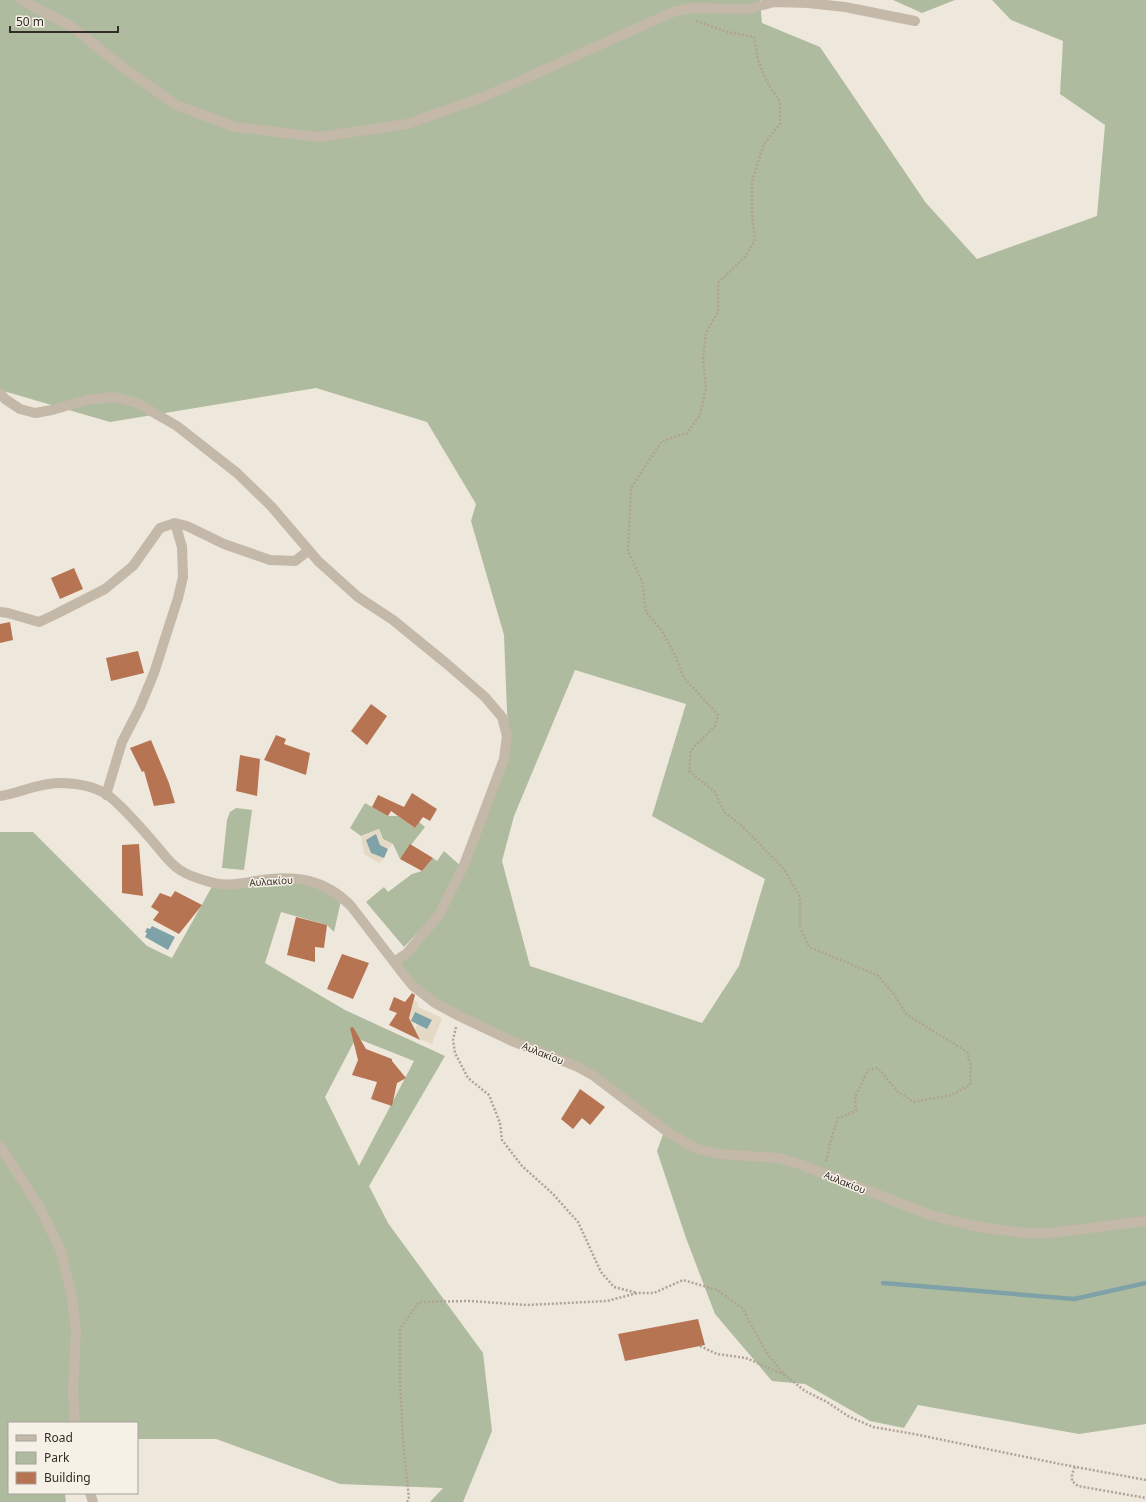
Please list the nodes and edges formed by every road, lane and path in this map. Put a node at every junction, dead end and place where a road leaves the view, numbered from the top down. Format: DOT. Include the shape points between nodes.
graph roads {
  1 [pos="21,0"];
  2 [pos="693,20"];
  3 [pos="914,21"];
  4 [pos="0,393"];
  5 [pos="174,523"];
  6 [pos="308,551"];
  7 [pos="0,612"];
  8 [pos="106,795"];
  9 [pos="0,796"];
  10 [pos="394,962"];
  11 [pos="459,1016"];
  12 [pos="0,1146"];
  13 [pos="824,1174"];
  14 [pos="1146,1221"];
  15 [pos="638,1293"];
  16 [pos="700,1346"];
  17 [pos="785,1375"];
  18 [pos="76,1422"];
  19 [pos="1075,1467"];
  20 [pos="1146,1480"];
  21 [pos="1146,1498"];
  22 [pos="407,1502"];
  1 -- 3 [label="street" via="71,26 176,105 235,127 318,137 407,124 479,99 673,12 692,8 748,9 774,2 808,3 845,7"];
  2 -- 13 [label="path" via="754,38 758,60 766,80 780,102 780,124 764,144 752,181 755,240 745,257 718,283 718,312 705,339 703,359 706,388 700,415 687,433 662,441 631,488 628,551 642,581 646,612 662,631 684,678 718,715 715,726 691,750 689,771 715,792 724,812 742,826 784,869 800,897 800,927 809,947 877,975 894,994 906,1014 967,1052 971,1066 970,1086 951,1095 914,1102 898,1092 878,1068 868,1070 855,1097 856,1111 838,1118"];
  4 -- 6 [label="street" via="20,409 35,413 87,400 114,398 138,403 177,426 238,472 271,506"];
  5 -- 6 [label="street" via="188,526 224,544 270,560 296,560"];
  5 -- 7 [label="street" via="160,528 133,566 105,589 39,622"];
  5 -- 8 [label="street" via="182,547 183,577 178,598 154,672 122,742"];
  6 -- 10 [label="street" via="358,597 393,620 485,697 502,717 507,736 504,759 463,868 438,916 407,953"];
  8 -- 9 [label="street, Αυλακίου" via="86,787 60,783 45,784"];
  8 -- 10 [label="street, Αυλακίου" via="131,818 170,862 191,876 229,885 294,878 332,889 351,906"];
  10 -- 11 [label="street, Αυλακίου" via="424,995"];
  11 -- 13 [label="street, Αυλακίου" via="594,1076 670,1133 698,1149 718,1154 779,1158"];
  11 -- 15 [label="path" via="453,1040 455,1053 468,1078 489,1095 500,1123 502,1140 522,1166 552,1193 578,1222 601,1272 614,1287"];
  12 -- 18 [label="street" via="40,1208 61,1251 72,1296 76,1330 73,1391"];
  13 -- 14 [label="street, Αυλακίου" via="930,1215 992,1229 1050,1233"];
  15 -- 17 [label="path" via="654,1293 683,1280 717,1290 742,1308 768,1355"];
  15 -- 22 [label="path" via="607,1301 527,1305 470,1301 419,1302 400,1329 403,1440 409,1499"];
  16 -- 17 [label="path" via="717,1354 746,1358"];
  17 -- 19 [label="path" via="805,1390 872,1428 914,1434"];
  19 -- 20 [label="path"];
  19 -- 21 [label="path" via="1072,1481 1078,1486"];
}
